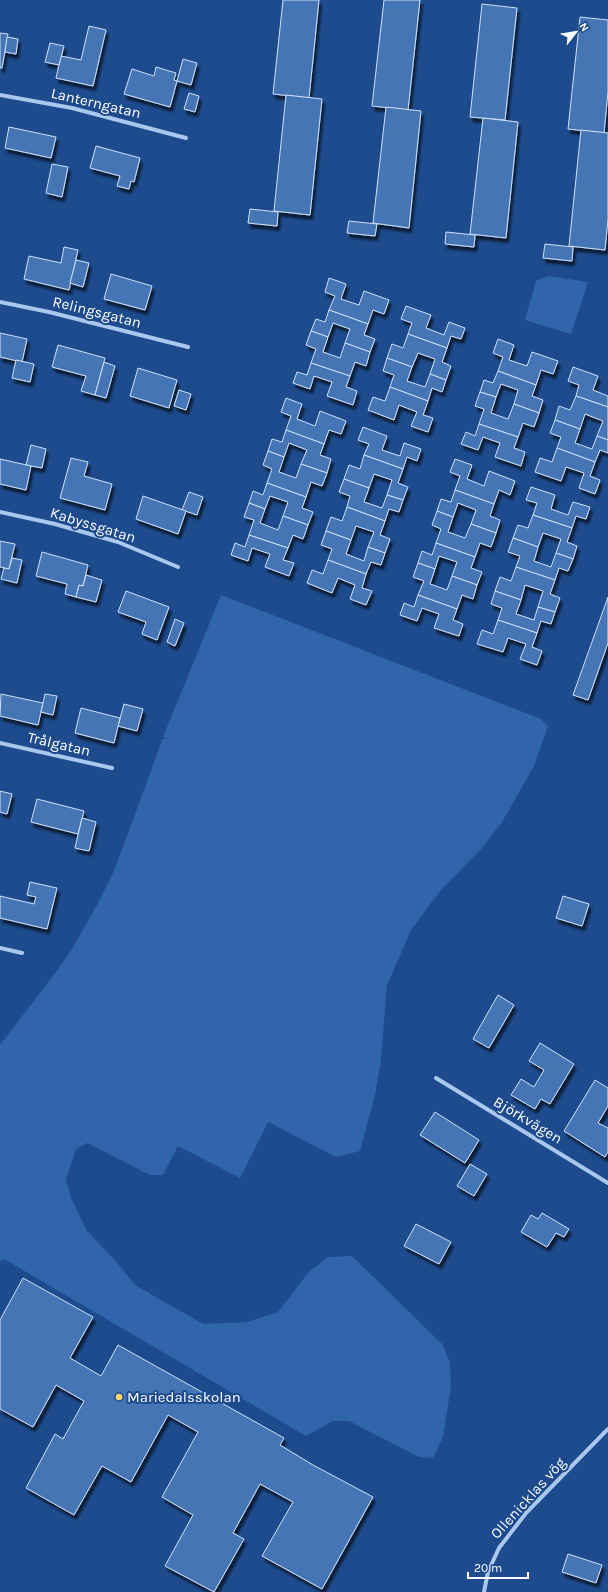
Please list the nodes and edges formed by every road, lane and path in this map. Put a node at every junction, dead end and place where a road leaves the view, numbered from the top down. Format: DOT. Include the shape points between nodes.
graph roads {
  1 [pos="0,95"];
  2 [pos="186,138"];
  3 [pos="0,302"];
  4 [pos="188,347"];
  5 [pos="0,512"];
  6 [pos="178,567"];
  7 [pos="0,743"];
  8 [pos="112,768"];
  9 [pos="0,948"];
  10 [pos="22,953"];
  11 [pos="436,1078"];
  12 [pos="608,1183"];
  13 [pos="608,1429"];
  14 [pos="484,1592"];
  1 -- 2 [label="street, Lanterngatan" via="72,108"];
  3 -- 4 [label="street, Relingsgatan"];
  5 -- 6 [label="street, Kabyssgatan" via="118,542"];
  7 -- 8 [label="street, Trålgatan"];
  9 -- 10 [label="street"];
  11 -- 12 [label="street, Björkvägen"];
  13 -- 14 [label="street, Ollenicklas vög" via="526,1514 499,1548 488,1572"];
}
